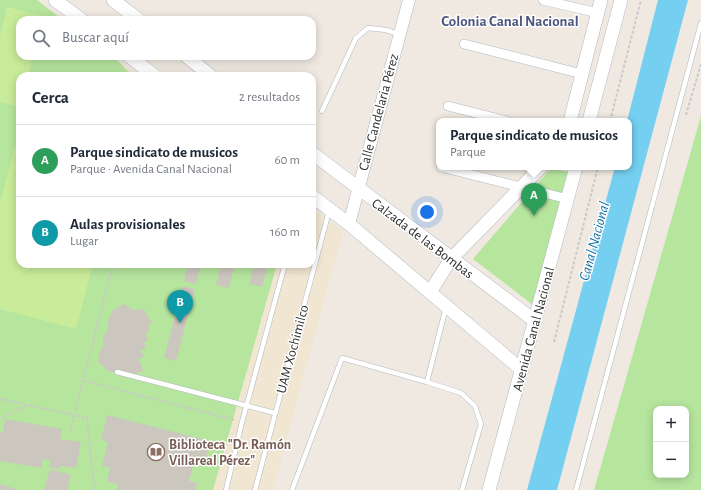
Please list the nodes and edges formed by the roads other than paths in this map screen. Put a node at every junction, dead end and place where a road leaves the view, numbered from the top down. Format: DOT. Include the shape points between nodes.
graph roads {
  1 [pos="55,0"];
  2 [pos="113,0"];
  3 [pos="409,0"];
  4 [pos="543,0"];
  5 [pos="601,0"];
  6 [pos="621,0"];
  7 [pos="598,13"];
  8 [pos="77,16"];
  9 [pos="134,16"];
  10 [pos="701,23"];
  11 [pos="399,34"];
  12 [pos="464,44"];
  13 [pos="134,60"];
  14 [pos="191,60"];
  15 [pos="150,72"];
  16 [pos="207,72"];
  17 [pos="582,74"];
  18 [pos="448,106"];
  19 [pos="322,111"];
  20 [pos="495,118"];
  21 [pos="571,118"];
  22 [pos="590,118"];
  23 [pos="316,156"];
  24 [pos="453,170"];
  25 [pos="538,170"];
  26 [pos="575,170"];
  27 [pos="522,187"];
  28 [pos="358,189"];
  29 [pos="316,199"];
  30 [pos="568,199"];
  31 [pos="329,209"];
  32 [pos="349,224"];
  33 [pos="316,258"];
  34 [pos="452,259"];
  35 [pos="283,268"];
  36 [pos="313,268"];
  37 [pos="430,292"];
  38 [pos="446,306"];
  39 [pos="535,321"];
  40 [pos="522,370"];
  41 [pos="117,372"];
  42 [pos="427,382"];
  43 [pos="246,406"];
  44 [pos="275,413"];
  45 [pos="226,490"];
  46 [pos="255,490"];
  47 [pos="292,490"];
  48 [pos="462,490"];
  49 [pos="489,490"];
  50 [pos="576,490"];
  1 -- 8 [label="main road"];
  2 -- 9 [label="main road"];
  3 -- 11 [label="street, Calle Candelaria Pérez"];
  4 -- 7 [label="street"];
  5 -- 7 [label="main road"];
  6 -- 22 [label="main road"];
  7 -- 17 [label="main road"];
  10 -- 50 [label="lane"];
  11 -- 19 [label="lane" via="368,28 356,38"];
  11 -- 28 [label="street, Calle Candelaria Pérez"];
  12 -- 17 [label="street"];
  13 -- 15 [label="main road"];
  14 -- 16 [label="main road"];
  17 -- 21 [label="main road"];
  18 -- 20 [label="street"];
  23 -- 28 [label="main road, Calzada de las Bombas"];
  24 -- 27 [label="street"];
  25 -- 27 [label="main road"];
  26 -- 30 [label="main road, Avenida Canal Nacional"];
  27 -- 30 [label="street"];
  27 -- 34 [label="main road"];
  28 -- 32 [label="street, Calle Candelaria Pérez"];
  28 -- 34 [label="main road, Calzada de las Bombas"];
  29 -- 31 [label="main road"];
  30 -- 39 [label="main road, Avenida Canal Nacional"];
  31 -- 32 [label="main road"];
  31 -- 33 [label="lane, UAM Xochimilco"];
  32 -- 37 [label="main road"];
  34 -- 37 [label="main road"];
  34 -- 39 [label="main road, Calzada de las Bombas"];
  35 -- 43 [label="lane"];
  36 -- 44 [label="lane, UAM Xochimilco"];
  37 -- 38 [label="main road"];
  38 -- 40 [label="main road"];
  38 -- 42 [label="lane"];
  39 -- 40 [label="main road, Avenida Canal Nacional"];
  40 -- 49 [label="main road, Avenida Canal Nacional"];
  41 -- 43 [label="lane"];
  42 -- 47 [label="lane" via="342,358"];
  42 -- 48 [label="lane" via="461,393 475,406 481,424"];
  43 -- 44 [label="lane"];
  43 -- 45 [label="lane"];
  44 -- 46 [label="lane, UAM Xochimilco"];
}
